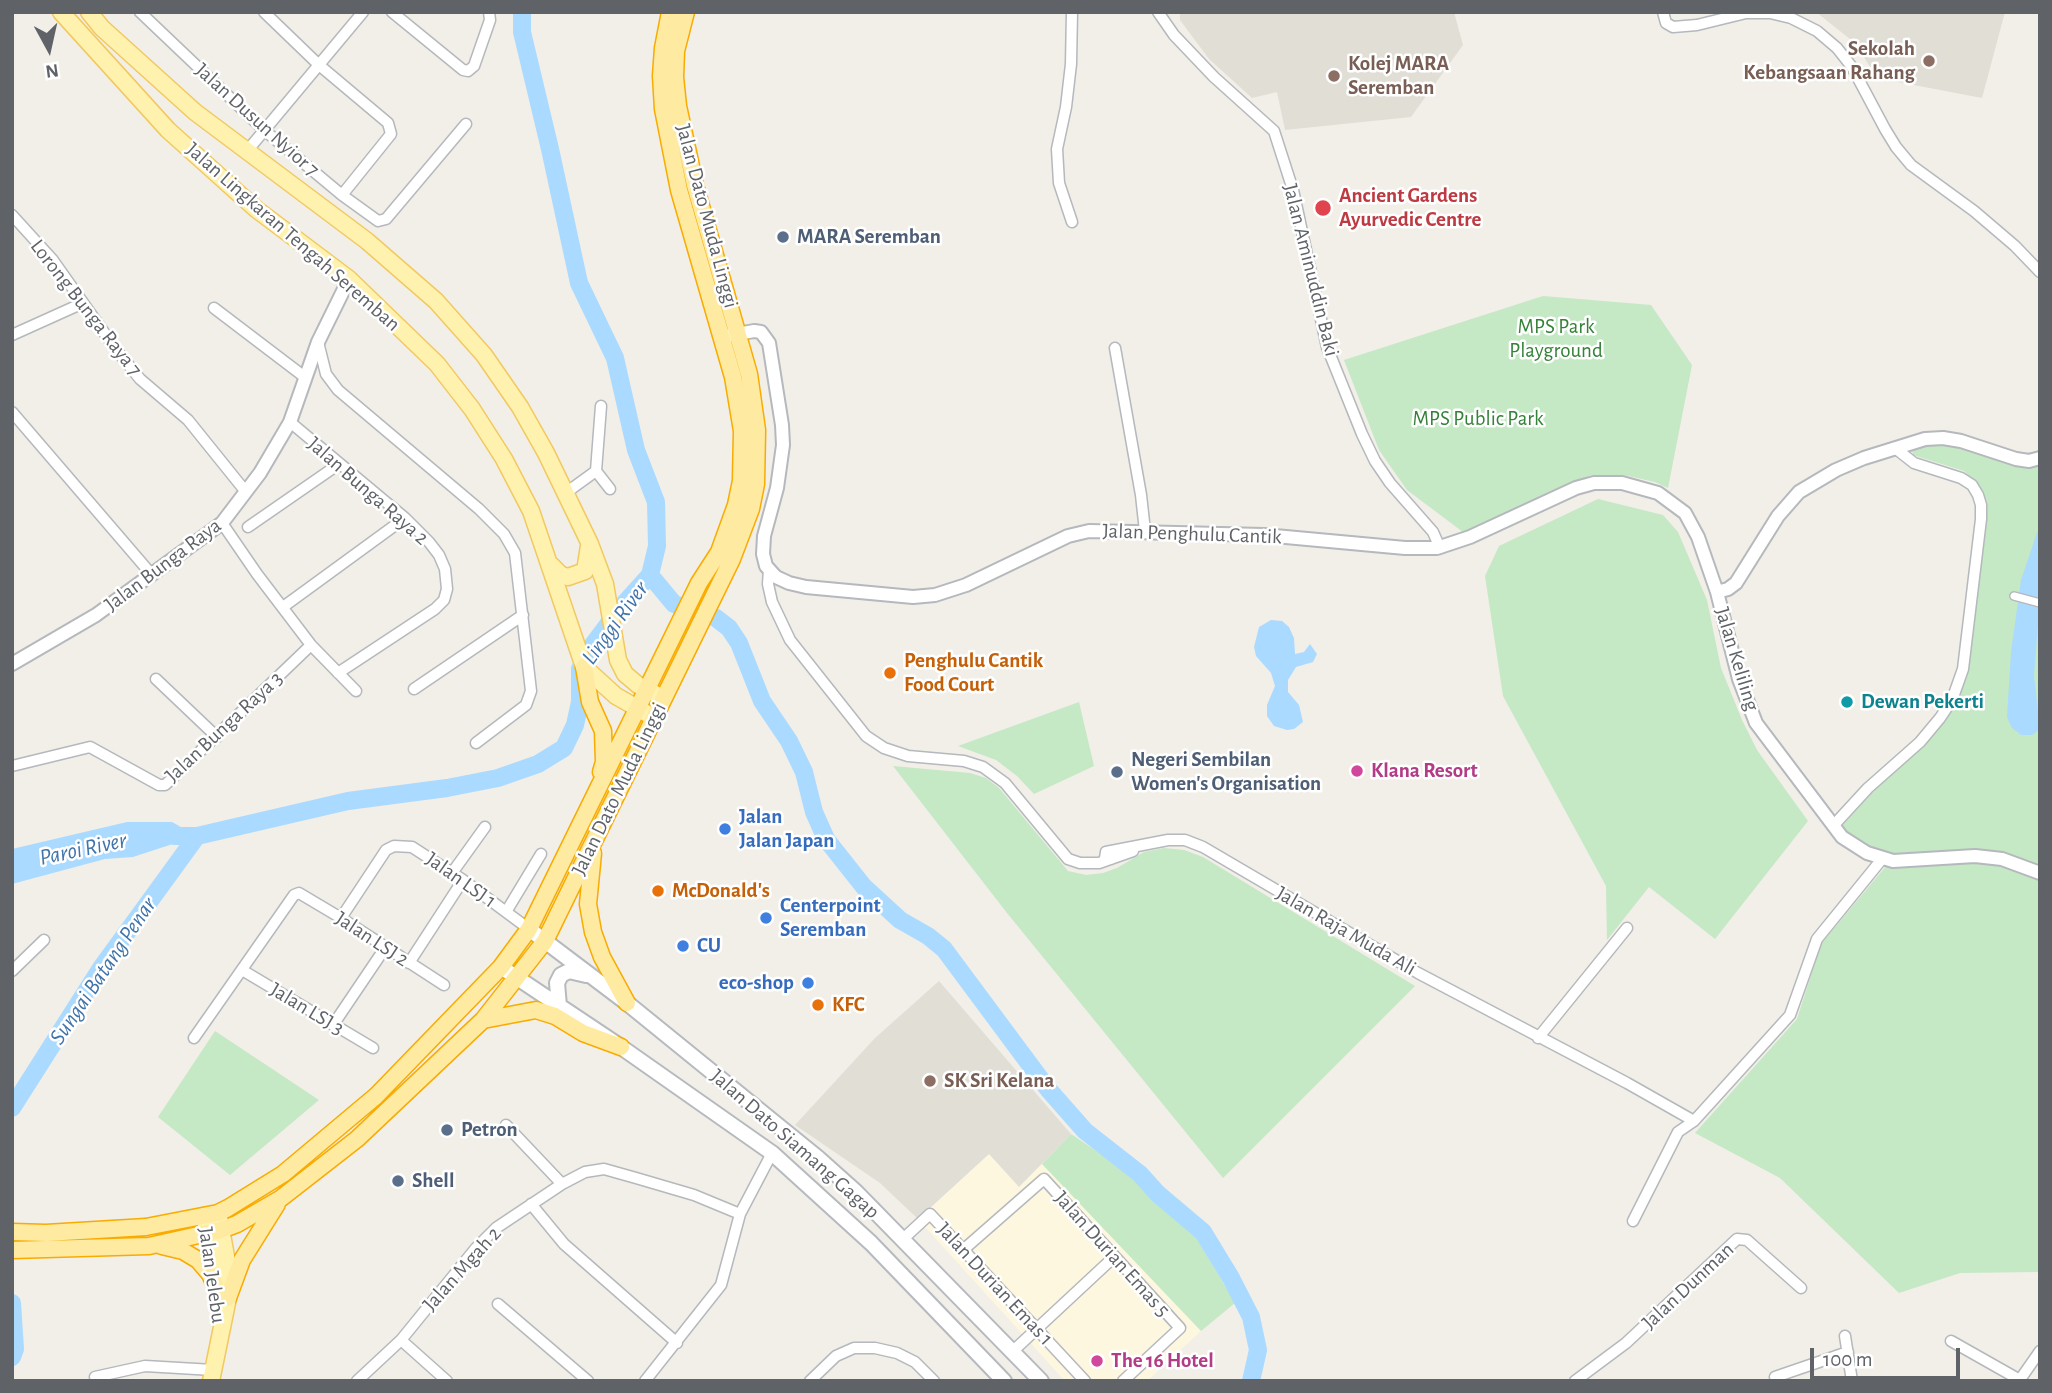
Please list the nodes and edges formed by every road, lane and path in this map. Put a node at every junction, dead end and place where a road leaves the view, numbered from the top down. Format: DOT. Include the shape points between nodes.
graph roads {
  1 [pos="61,12"];
  2 [pos="89,12"];
  3 [pos="140,12"];
  4 [pos="264,12"];
  5 [pos="393,12"];
  6 [pos="489,12"];
  7 [pos="670,12"];
  8 [pos="686,12"];
  9 [pos="1072,12"];
  10 [pos="1158,12"];
  11 [pos="356,15"];
  12 [pos="1665,17"];
  13 [pos="319,65"];
  14 [pos="466,124"];
  15 [pos="264,130"];
  16 [pos="247,151"];
  17 [pos="342,195"];
  18 [pos="12,215"];
  19 [pos="1072,222"];
  20 [pos="2040,272"];
  21 [pos="349,279"];
  22 [pos="83,303"];
  23 [pos="215,308"];
  24 [pos="739,334"];
  25 [pos="12,335"];
  26 [pos="722,337"];
  27 [pos="318,342"];
  28 [pos="1115,348"];
  29 [pos="306,378"];
  30 [pos="601,406"];
  31 [pos="12,412"];
  32 [pos="290,422"];
  33 [pos="1895,448"];
  34 [pos="2040,458"];
  35 [pos="339,464"];
  36 [pos="596,471"];
  37 [pos="610,489"];
  38 [pos="246,492"];
  39 [pos="566,492"];
  40 [pos="405,518"];
  41 [pos="222,523"];
  42 [pos="248,527"];
  43 [pos="1146,531"];
  44 [pos="590,544"];
  45 [pos="1440,548"];
  46 [pos="551,565"];
  47 [pos="769,569"];
  48 [pos="152,575"];
  49 [pos="1717,592"];
  50 [pos="2014,596"];
  51 [pos="2040,603"];
  52 [pos="282,607"];
  53 [pos="523,615"];
  54 [pos="311,645"];
  55 [pos="12,664"];
  56 [pos="584,667"];
  57 [pos="338,673"];
  58 [pos="156,679"];
  59 [pos="414,689"];
  60 [pos="646,690"];
  61 [pos="356,691"];
  62 [pos="663,698"];
  63 [pos="637,709"];
  64 [pos="653,718"];
  65 [pos="217,737"];
  66 [pos="475,743"];
  67 [pos="12,766"];
  68 [pos="596,791"];
  69 [pos="1833,826"];
  70 [pos="485,827"];
  71 [pos="595,840"];
  72 [pos="541,854"];
  73 [pos="1882,859"];
  74 [pos="452,873"];
  75 [pos="2040,873"];
  76 [pos="463,880"];
  77 [pos="506,912"];
  78 [pos="341,918"];
  79 [pos="1627,928"];
  80 [pos="529,929"];
  81 [pos="44,940"];
  82 [pos="545,941"];
  83 [pos="386,948"];
  84 [pos="409,963"];
  85 [pos="501,967"];
  86 [pos="243,970"];
  87 [pos="12,971"];
  88 [pos="592,976"];
  89 [pos="517,978"];
  90 [pos="444,985"];
  91 [pos="627,1003"];
  92 [pos="559,1006"];
  93 [pos="483,1020"];
  94 [pos="333,1025"];
  95 [pos="194,1038"];
  96 [pos="1538,1038"];
  97 [pos="621,1047"];
  98 [pos="373,1048"];
  99 [pos="1694,1121"];
  100 [pos="506,1125"];
  101 [pos="772,1153"];
  102 [pos="562,1184"];
  103 [pos="280,1199"];
  104 [pos="531,1204"];
  105 [pos="211,1214"];
  106 [pos="740,1214"];
  107 [pos="1633,1221"];
  108 [pos="12,1232"];
  109 [pos="215,1232"];
  110 [pos="903,1239"];
  111 [pos="149,1246"];
  112 [pos="12,1250"];
  113 [pos="963,1250"];
  114 [pos="1114,1257"];
  115 [pos="1801,1288"];
  116 [pos="222,1294"];
  117 [pos="498,1304"];
  118 [pos="1037,1329"];
  119 [pos="1845,1336"];
  120 [pos="401,1340"];
  121 [pos="1951,1341"];
  122 [pos="677,1343"];
  123 [pos="1013,1351"];
  124 [pos="2040,1351"];
  125 [pos="1848,1352"];
  126 [pos="212,1375"];
  127 [pos="95,1377"];
  128 [pos="1775,1377"];
  129 [pos="2019,1380"];
  130 [pos="357,1381"];
  131 [pos="447,1381"];
  132 [pos="588,1381"];
  133 [pos="645,1381"];
  134 [pos="810,1381"];
  135 [pos="934,1381"];
  136 [pos="1004,1381"];
  137 [pos="1041,1381"];
  138 [pos="1085,1381"];
  139 [pos="1123,1381"];
  140 [pos="1575,1381"];
  141 [pos="1852,1381"];
  1 -- 21 [label="main road, Jalan Lingkaran Tengah Seremban" via="168,130 256,209"];
  2 -- 16 [label="main road, Jalan Lingkaran Tengah Seremban" via="195,112"];
  3 -- 15 [label="street, Jalan Dusun Nyior 7"];
  4 -- 13 [label="street"];
  5 -- 6 [label="street" via="468,71 474,66"];
  7 -- 26 [label="highway, Jalan Dato Muda Linggi" via="663,47 663,108 678,190"];
  8 -- 24 [label="highway, Jalan Dato Muda Linggi" via="676,51 678,106 695,185"];
  9 -- 19 [label="street" via="1071,64 1057,149 1059,183"];
  10 -- 45 [label="street, Jalan Aminuddin Baki" via="1214,78 1274,131 1293,190 1327,347 1375,461 1433,532"];
  11 -- 13 [label="street"];
  12 -- 20 [label="street" via="1673,27 1682,27 1745,13 1770,13 1817,31 1852,67 1885,129 1911,165 1975,211"];
  13 -- 15 [label="street"];
  13 -- 17 [label="street" via="388,123 391,134"];
  14 -- 17 [label="street, Jalan Dusun Nyior 7" via="386,219 379,221"];
  15 -- 16 [label="street"];
  15 -- 17 [label="street, Jalan Dusun Nyior 7"];
  16 -- 39 [label="main road, Jalan Lingkaran Tengah Seremban" via="367,241 436,301 484,355 520,407"];
  18 -- 22 [label="street, Lorong Bunga Raya 7" via="52,259"];
  21 -- 27 [label="street, Jalan Bunga Raya"];
  21 -- 46 [label="main road, Jalan Lingkaran Tengah Seremban" via="437,364 472,409 531,511"];
  22 -- 25 [label="street"];
  22 -- 38 [label="street, Lorong Bunga Raya 7" via="140,379 188,419"];
  23 -- 29 [label="street"];
  24 -- 26 [label="street"];
  24 -- 47 [label="street" via="761,332 769,343 782,425 781,468 762,554"];
  24 -- 62 [label="highway, Jalan Dato Muda Linggi" via="754,401 756,484 743,534"];
  26 -- 60 [label="highway, Jalan Dato Muda Linggi" via="742,431 741,481 719,552"];
  27 -- 29 [label="street, Jalan Bunga Raya"];
  27 -- 53 [label="street" via="326,374 338,390 504,534 515,553"];
  28 -- 43 [label="street"];
  29 -- 32 [label="street, Jalan Bunga Raya"];
  30 -- 36 [label="street"];
  31 -- 48 [label="street"];
  32 -- 35 [label="street, Jalan Bunga Raya 2"];
  32 -- 38 [label="street, Jalan Bunga Raya"];
  33 -- 34 [label="street, Jalan Keliling" via="1943,438 2016,460"];
  33 -- 49 [label="street, Jalan Keliling" via="1836,470 1800,492 1775,519 1736,583"];
  33 -- 69 [label="street" via="1914,463 1961,478 1978,495 1981,519 1964,669 1952,700 1920,742"];
  35 -- 40 [label="street, Jalan Bunga Raya 2"];
  35 -- 42 [label="street"];
  36 -- 37 [label="street"];
  36 -- 39 [label="street"];
  38 -- 41 [label="street, Jalan Bunga Raya"];
  39 -- 44 [label="main road, Jalan Lingkaran Tengah Seremban"];
  40 -- 52 [label="street"];
  40 -- 57 [label="street, Jalan Bunga Raya 2" via="439,555 447,579 444,600"];
  41 -- 48 [label="street, Jalan Bunga Raya"];
  41 -- 52 [label="street"];
  43 -- 45 [label="street, Jalan Penghulu Cantik"];
  43 -- 47 [label="street, Jalan Penghulu Cantik" via="1089,531 1068,536 966,585 924,596 806,587 789,583"];
  44 -- 46 [label="main road" via="584,571 568,577"];
  44 -- 60 [label="main road, Jalan Lingkaran Tengah Seremban" via="605,584 618,660 625,674"];
  45 -- 49 [label="street, Jalan Penghulu Cantik" via="1576,488 1622,482 1658,493 1685,513"];
  46 -- 56 [label="main road, Jalan Lingkaran Tengah Seremban"];
  47 -- 96 [label="street, Jalan Raja Muda Ali" via="772,602 790,640 866,736 884,748 983,767 1004,783 1068,859 1080,863 1100,863 1111,859 1105,858 1106,852 1168,840 1203,848"];
  48 -- 55 [label="street, Jalan Bunga Raya" via="96,615"];
  49 -- 69 [label="street, Jalan Keliling" via="1739,679 1756,723"];
  50 -- 51 [label="street"];
  52 -- 54 [label="street"];
  53 -- 59 [label="street"];
  53 -- 66 [label="street" via="531,691 526,705"];
  54 -- 57 [label="street"];
  54 -- 65 [label="street, Jalan Bunga Raya 3"];
  56 -- 63 [label="main road, Jalan Lingkaran Tengah Seremban"];
  56 -- 68 [label="highway" via="590,702 603,731 604,762"];
  57 -- 61 [label="street"];
  58 -- 65 [label="street"];
  60 -- 62 [label="main road, Jalan Lingkaran Tengah Seremban"];
  60 -- 63 [label="highway, Jalan Dato Muda Linggi"];
  62 -- 64 [label="highway, Jalan Dato Muda Linggi"];
  63 -- 64 [label="main road, Jalan Lingkaran Tengah Seremban"];
  63 -- 68 [label="highway, Jalan Dato Muda Linggi"];
  64 -- 71 [label="highway, Jalan Dato Muda Linggi"];
  65 -- 67 [label="street, Jalan Bunga Raya 3" via="165,785 90,747"];
  68 -- 80 [label="highway, Jalan Dato Muda Linggi"];
  69 -- 73 [label="street, Jalan Keliling" via="1854,846"];
  70 -- 74 [label="street"];
  71 -- 82 [label="highway, Jalan Dato Muda Linggi"];
  71 -- 91 [label="highway" via="588,904 593,932"];
  72 -- 77 [label="street"];
  73 -- 75 [label="street, Jalan Keliling" via="1975,856 2002,859"];
  73 -- 99 [label="street" via="1817,939 1790,1015"];
  74 -- 76 [label="street, Jalan LSJ 1"];
  74 -- 78 [label="street, Jalan LSJ 1" via="412,847 394,846 386,850"];
  76 -- 77 [label="street, Jalan LSJ 1"];
  76 -- 84 [label="street"];
  77 -- 80 [label="street, Jalan LSJ 1"];
  78 -- 83 [label="street, Jalan LSJ 2"];
  78 -- 86 [label="street, Jalan LSJ 2" via="299,894 290,899"];
  79 -- 96 [label="street"];
  80 -- 82 [label="main road, Jalan Dato Siamang Gagap"];
  80 -- 85 [label="highway, Jalan Dato Muda Linggi"];
  81 -- 87 [label="street"];
  82 -- 88 [label="main road, Jalan Dato Siamang Gagap"];
  82 -- 89 [label="highway, Jalan Dato Muda Linggi"];
  83 -- 84 [label="street, Jalan LSJ 2"];
  83 -- 94 [label="street"];
  84 -- 90 [label="street, Jalan LSJ 2"];
  85 -- 89 [label="main road, Jalan Dato Siamang Gagap"];
  85 -- 105 [label="highway, Jalan Dato Muda Linggi" via="376,1096 283,1174"];
  86 -- 94 [label="street, Jalan LSJ 3"];
  86 -- 95 [label="street"];
  88 -- 91 [label="main road, Jalan Dato Siamang Gagap"];
  88 -- 92 [label="main road" via="569,971 561,975"];
  89 -- 92 [label="main road, Jalan Dato Siamang Gagap"];
  89 -- 93 [label="highway, Jalan Dato Muda Linggi"];
  91 -- 110 [label="main road, Jalan Dato Siamang Gagap" via="807,1149"];
  92 -- 97 [label="main road, Jalan Dato Siamang Gagap"];
  93 -- 97 [label="highway" via="536,1010"];
  93 -- 103 [label="highway, Jalan Dato Muda Linggi" via="357,1139"];
  94 -- 98 [label="street, Jalan LSJ 3"];
  96 -- 99 [label="street, Jalan Raja Muda Ali"];
  97 -- 101 [label="main road, Jalan Dato Siamang Gagap"];
  99 -- 107 [label="street" via="1678,1132"];
  100 -- 102 [label="street"];
  101 -- 106 [label="street"];
  101 -- 136 [label="main road, Jalan Dato Siamang Gagap" via="871,1243"];
  102 -- 104 [label="street, Jalan Mgah 2"];
  102 -- 106 [label="street, Jalan Mgah 2" via="585,1172 604,1169 694,1195"];
  103 -- 109 [label="highway, Jalan Dato Muda Linggi"];
  103 -- 116 [label="highway"];
  104 -- 120 [label="street, Jalan Mgah 2" via="476,1248"];
  104 -- 122 [label="street" via="559,1240"];
  105 -- 108 [label="highway, Jalan Dato Muda Linggi" via="146,1227"];
  105 -- 109 [label="main road, Jalan Jelebu"];
  106 -- 122 [label="street" via="721,1285"];
  109 -- 111 [label="highway, Jalan Dato Muda Linggi"];
  109 -- 116 [label="main road, Jalan Jelebu" via="228,1262"];
  110 -- 113 [label="street, Jalan Durian Emas 1" via="930,1214"];
  110 -- 123 [label="main road, Jalan Dato Siamang Gagap"];
  111 -- 112 [label="highway, Jalan Dato Muda Linggi"];
  111 -- 116 [label="highway" via="175,1248 198,1260"];
  113 -- 114 [label="street, Jalan Durian Emas 5" via="1044,1179"];
  113 -- 118 [label="street, Jalan Durian Emas 1"];
  114 -- 118 [label="street"];
  114 -- 139 [label="street, Jalan Durian Emas 5" via="1180,1328"];
  115 -- 140 [label="street, Jalan Dunman" via="1747,1240 1737,1239 1626,1343"];
  116 -- 126 [label="main road, Jalan Jelebu"];
  117 -- 132 [label="street"];
  118 -- 123 [label="street"];
  118 -- 138 [label="street, Jalan Durian Emas 1"];
  119 -- 125 [label="street"];
  120 -- 130 [label="street, Jalan Mgah 2"];
  120 -- 131 [label="street"];
  121 -- 129 [label="street"];
  122 -- 133 [label="street"];
  123 -- 137 [label="main road, Jalan Dato Siamang Gagap"];
  124 -- 129 [label="street"];
  125 -- 128 [label="street"];
  125 -- 141 [label="street"];
  126 -- 127 [label="street" via="145,1366"];
  134 -- 135 [label="street" via="836,1356 854,1348 897,1353 915,1362"];
}
